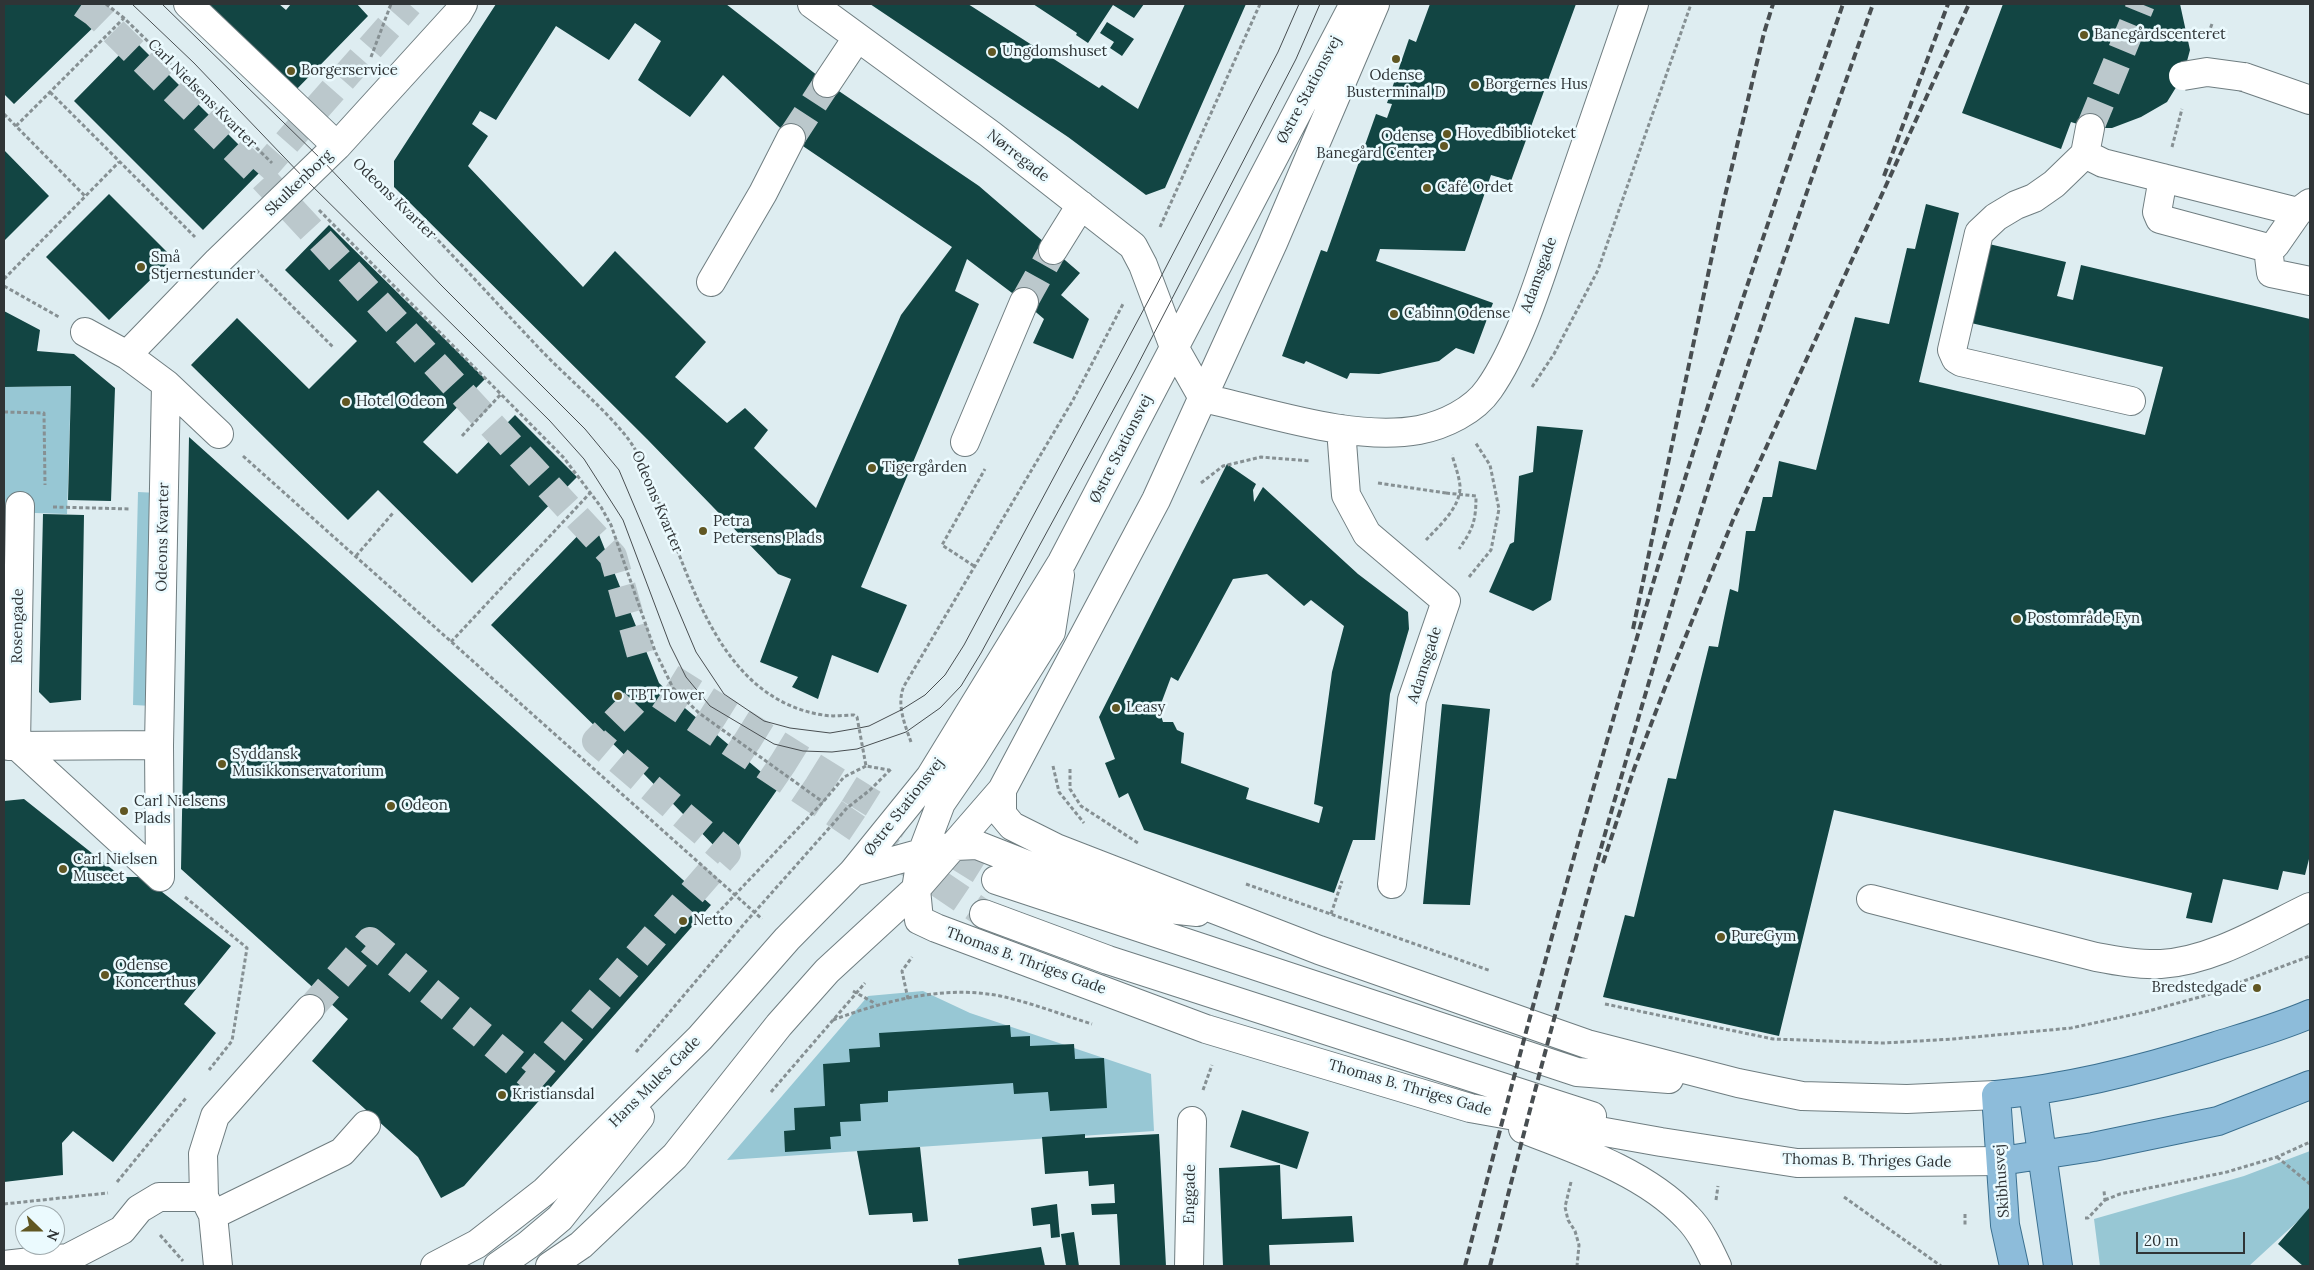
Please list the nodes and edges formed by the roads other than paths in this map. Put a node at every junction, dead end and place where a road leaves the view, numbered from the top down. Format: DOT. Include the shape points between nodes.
graph roads {
  1 [pos="188,4"];
  2 [pos="463,4"];
  3 [pos="812,4"];
  4 [pos="1354,4"];
  5 [pos="1375,4"];
  6 [pos="1634,4"];
  7 [pos="857,38"];
  8 [pos="2183,76"];
  9 [pos="827,83"];
  10 [pos="2310,100"];
  11 [pos="2090,128"];
  12 [pos="791,138"];
  13 [pos="337,146"];
  14 [pos="2085,154"];
  15 [pos="2163,178"];
  16 [pos="1081,205"];
  17 [pos="2304,207"];
  18 [pos="2268,248"];
  19 [pos="1053,250"];
  20 [pos="2310,281"];
  21 [pos="711,282"];
  22 [pos="1024,302"];
  23 [pos="85,332"];
  24 [pos="1174,347"];
  25 [pos="127,355"];
  26 [pos="166,384"];
  27 [pos="1203,398"];
  28 [pos="2131,401"];
  29 [pos="1340,428"];
  30 [pos="219,434"];
  31 [pos="965,442"];
  32 [pos="33,507"];
  33 [pos="1062,562"];
  34 [pos="159,745"];
  35 [pos="10,746"];
  36 [pos="1002,790"];
  37 [pos="955,846"];
  38 [pos="922,853"];
  39 [pos="853,872"];
  40 [pos="996,880"];
  41 [pos="1392,884"];
  42 [pos="916,889"];
  43 [pos="1871,899"];
  44 [pos="2310,907"];
  45 [pos="984,914"];
  46 [pos="1234,916"];
  47 [pos="310,1009"];
  48 [pos="2310,1014"];
  49 [pos="700,1038"];
  50 [pos="1738,1084"];
  51 [pos="2310,1085"];
  52 [pos="2032,1092"];
  53 [pos="1996,1095"];
  54 [pos="1470,1108"];
  55 [pos="1192,1121"];
  56 [pos="366,1125"];
  57 [pos="1661,1142"];
  58 [pos="2042,1156"];
  59 [pos="2001,1160"];
  60 [pos="209,1206"];
  61 [pos="4,1265"];
  62 [pos="218,1266"];
  63 [pos="435,1266"];
  64 [pos="498,1266"];
  65 [pos="550,1266"];
  66 [pos="1189,1266"];
  67 [pos="1717,1266"];
  68 [pos="2014,1266"];
  69 [pos="2058,1266"];
  1 -- 13 [label="street"];
  2 -- 13 [label="street, Skulkenborg"];
  3 -- 7 [label="street, Nørregade"];
  4 -- 24 [label="street, Østre Stationsvej"];
  5 -- 27 [label="street, Østre Stationsvej"];
  6 -- 29 [label="street, Adamsgade" via="1539,279 1508,357 1488,390 1458,417 1419,430 1379,432"];
  7 -- 9 [label="street"];
  7 -- 16 [label="street, Nørregade" via="990,134"];
  8 -- 10 [label="street, bridge" via="2207,72 2244,77"];
  11 -- 14 [label="street"];
  12 -- 21 [label="street"];
  13 -- 25 [label="street, Skulkenborg"];
  14 -- 15 [label="street" via="2103,163"];
  14 -- 28 [label="street" via="2054,184 1996,217 1979,233 1952,350 1961,362"];
  15 -- 17 [label="street"];
  15 -- 18 [label="street" via="2157,212 2160,219"];
  16 -- 19 [label="street"];
  16 -- 24 [label="street, Nørregade" via="1134,246"];
  17 -- 18 [label="street" via="2275,245"];
  18 -- 20 [label="street" via="2271,273"];
  22 -- 31 [label="street"];
  23 -- 25 [label="street"];
  24 -- 27 [label="street"];
  24 -- 33 [label="street, Østre Stationsvej"];
  25 -- 26 [label="street"];
  26 -- 30 [label="street"];
  26 -- 34 [label="street, Odeons Kvarter"];
  27 -- 29 [label="street, Adamsgade"];
  27 -- 36 [label="street, Østre Stationsvej" via="1156,500"];
  29 -- 41 [label="street, Adamsgade" via="1346,495 1368,534 1446,601 1412,700"];
  32 -- 35 [label="street, Rosengade"];
  33 -- 38 [label="street" via="1051,632 941,803"];
  33 -- 39 [label="street, Østre Stationsvej" via="930,777"];
  34 -- 35 [label="street"];
  34 -- 35 [label="street, Odeons Kvarter" via="160,877"];
  36 -- 37 [label="street, Østre Stationsvej"];
  36 -- 46 [label="street" via="1002,814 1012,826 1056,848"];
  37 -- 38 [label="street"];
  37 -- 42 [label="street, Østre Stationsvej"];
  37 -- 46 [label="street" via="977,845 1140,906"];
  38 -- 39 [label="street"];
  38 -- 42 [label="street"];
  39 -- 49 [label="street, Hans Mules Gade" via="787,939"];
  40 -- 50 [label="street" via="1577,1072"];
  42 -- 54 [label="street, Thomas B. Thriges Gade" via="919,920 936,928 1206,1029"];
  42 -- 65 [label="street" via="827,971 779,1025 675,1156 581,1245"];
  43 -- 44 [label="street" via="2096,957 2162,964 2220,949"];
  45 -- 57 [label="street" via="1108,960 1569,1107"];
  46 -- 50 [label="street" via="1319,950 1587,1044"];
  47 -- 60 [label="street" via="215,1116 203,1154"];
  48 -- 52 [label="main road" via="2176,1059"];
  49 -- 63 [label="street, Hans Mules Gade" via="545,1191 477,1244"];
  49 -- 64 [label="street" via="560,1218"];
  50 -- 53 [label="street" via="1802,1096 1907,1099"];
  51 -- 58 [label="main road, Thomas B. Thriges Gade" via="2218,1121"];
  52 -- 53 [label="main road"];
  52 -- 58 [label="main road"];
  53 -- 59 [label="main road, Skibhusvej"];
  54 -- 57 [label="street, Thomas B. Thriges Gade"];
  54 -- 67 [label="street" via="1566,1146 1642,1181 1688,1218 1707,1243"];
  55 -- 66 [label="street, Enggade"];
  56 -- 60 [label="street" via="342,1152"];
  57 -- 59 [label="street, Thomas B. Thriges Gade" via="1797,1163"];
  58 -- 59 [label="main road, Thomas B. Thriges Gade"];
  58 -- 69 [label="main road"];
  59 -- 68 [label="main road, Skibhusvej" via="2005,1225"];
  60 -- 61 [label="street" via="159,1197 139,1209 122,1230 68,1258"];
  60 -- 62 [label="street"];
}
